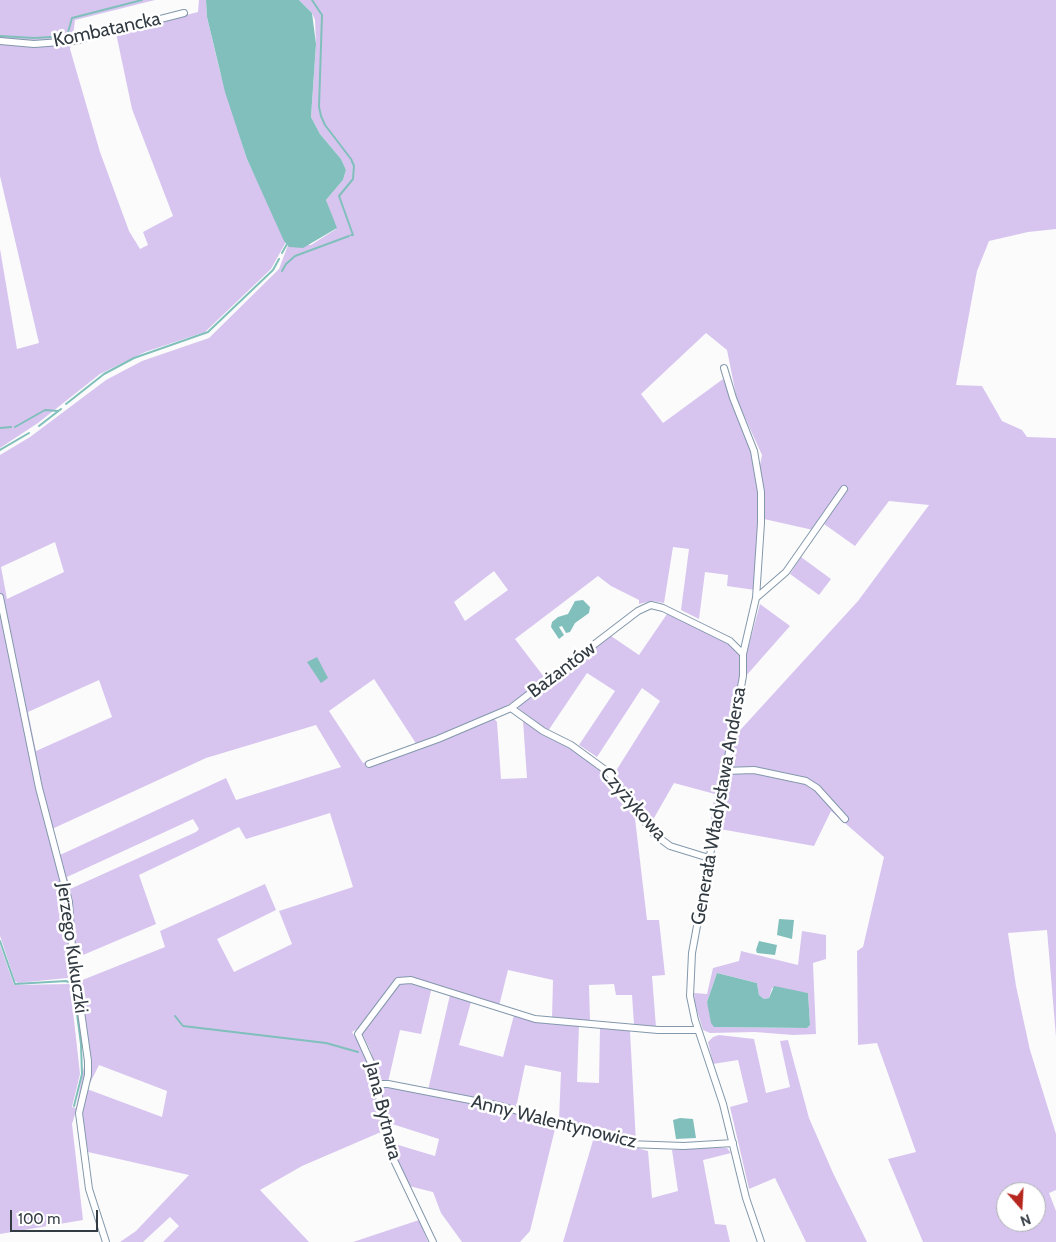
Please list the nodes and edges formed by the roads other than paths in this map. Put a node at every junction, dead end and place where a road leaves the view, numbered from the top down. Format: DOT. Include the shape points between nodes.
graph roads {
  1 [pos="184,13"];
  2 [pos="0,41"];
  3 [pos="724,368"];
  4 [pos="844,489"];
  5 [pos="0,597"];
  6 [pos="756,598"];
  7 [pos="743,654"];
  8 [pos="511,708"];
  9 [pos="369,764"];
  10 [pos="726,771"];
  11 [pos="846,819"];
  12 [pos="709,858"];
  13 [pos="698,1030"];
  14 [pos="377,1084"];
  15 [pos="733,1144"];
  16 [pos="106,1242"];
  17 [pos="433,1242"];
  18 [pos="761,1242"];
  1 -- 2 [label="street, Kombatancka" via="74,41 34,44"];
  3 -- 6 [label="street, Generała Władysława Andersa" via="751,441 760,483 762,515"];
  4 -- 6 [label="street" via="786,572"];
  5 -- 16 [label="street, Jerzego Kukuczki" via="39,788 69,902 88,1061 79,1114 90,1189"];
  6 -- 7 [label="street, Generała Władysława Andersa"];
  7 -- 8 [label="street, Bażantów" via="730,642 651,605 638,611"];
  7 -- 10 [label="street, Generała Władysława Andersa" via="743,676"];
  8 -- 9 [label="street, Bażantów"];
  8 -- 12 [label="street, Czyżykowa" via="608,772 654,834 670,846"];
  10 -- 11 [label="street" via="754,770 806,781 817,788"];
  10 -- 12 [label="street, Generała Władysława Andersa"];
  12 -- 13 [label="street, Generała Władysława Andersa" via="690,969 691,1003"];
  13 -- 14 [label="street, Jana Bytnara" via="658,1030 535,1019 404,979 396,983 358,1034 371,1059"];
  13 -- 15 [label="street, Generała Władysława Andersa"];
  14 -- 15 [label="street, Anny Walentynowicz" via="501,1106 627,1144"];
  14 -- 17 [label="street, Jana Bytnara" via="392,1156"];
  15 -- 18 [label="street, Generała Władysława Andersa"];
}
